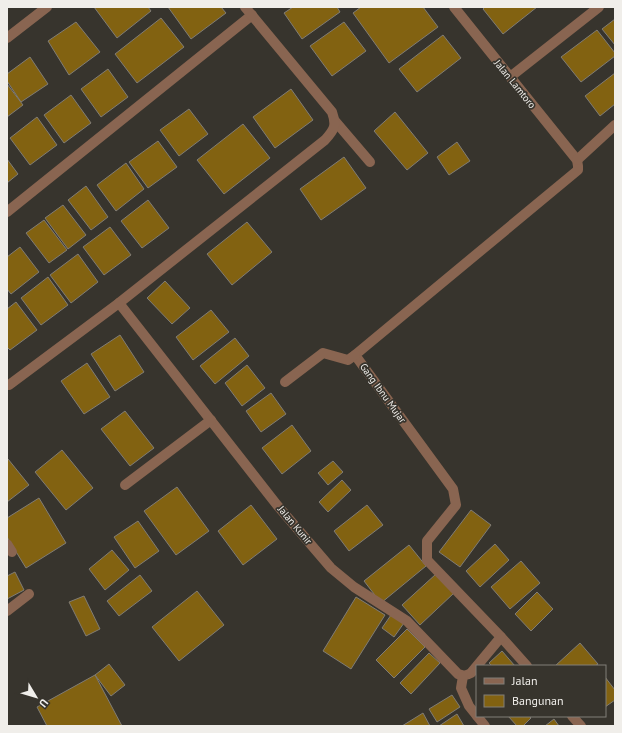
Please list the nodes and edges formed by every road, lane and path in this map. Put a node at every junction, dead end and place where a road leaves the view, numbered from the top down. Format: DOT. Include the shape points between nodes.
graph roads {
  1 [pos="47,7"];
  2 [pos="245,7"];
  3 [pos="454,7"];
  4 [pos="599,7"];
  5 [pos="252,15"];
  6 [pos="7,38"];
  7 [pos="510,77"];
  8 [pos="335,120"];
  9 [pos="615,125"];
  10 [pos="577,160"];
  11 [pos="370,162"];
  12 [pos="7,212"];
  13 [pos="119,303"];
  14 [pos="355,355"];
  15 [pos="285,382"];
  16 [pos="9,385"];
  17 [pos="211,420"];
  18 [pos="126,484"];
  19 [pos="29,594"];
  20 [pos="7,611"];
  21 [pos="501,637"];
  22 [pos="478,665"];
  23 [pos="526,665"];
  24 [pos="476,667"];
  25 [pos="463,676"];
  26 [pos="476,715"];
  27 [pos="478,717"];
  28 [pos="573,717"];
  29 [pos="485,726"];
  30 [pos="580,726"];
  1 -- 6 [label="street"];
  2 -- 5 [label="street"];
  3 -- 7 [label="street, Jalan Lamtoro"];
  4 -- 7 [label="street"];
  5 -- 8 [label="street" via="332,112"];
  5 -- 12 [label="street"];
  7 -- 10 [label="street, Jalan Lamtoro"];
  8 -- 11 [label="street"];
  8 -- 13 [label="street" via="334,131 325,140"];
  9 -- 10 [label="street"];
  10 -- 14 [label="street, Gang Ibnu Mujar" via="578,170"];
  13 -- 16 [label="street"];
  13 -- 17 [label="street, Jalan Kunir"];
  14 -- 15 [label="street" via="348,360 323,353"];
  14 -- 21 [label="street, Gang Ibnu Mujar" via="453,489 456,505 427,541 427,560"];
  17 -- 18 [label="street"];
  17 -- 25 [label="street, Jalan Kunir" via="277,505 331,568 354,587 407,621 458,674"];
  19 -- 20 [label="street"];
  21 -- 22 [label="street"];
  21 -- 23 [label="street, Gang Ibnu Mujar"];
  24 -- 25 [label="street" via="471,673"];
  25 -- 26 [label="street" via="461,688"];
  27 -- 29 [label="street"];
  28 -- 30 [label="street"];
}
